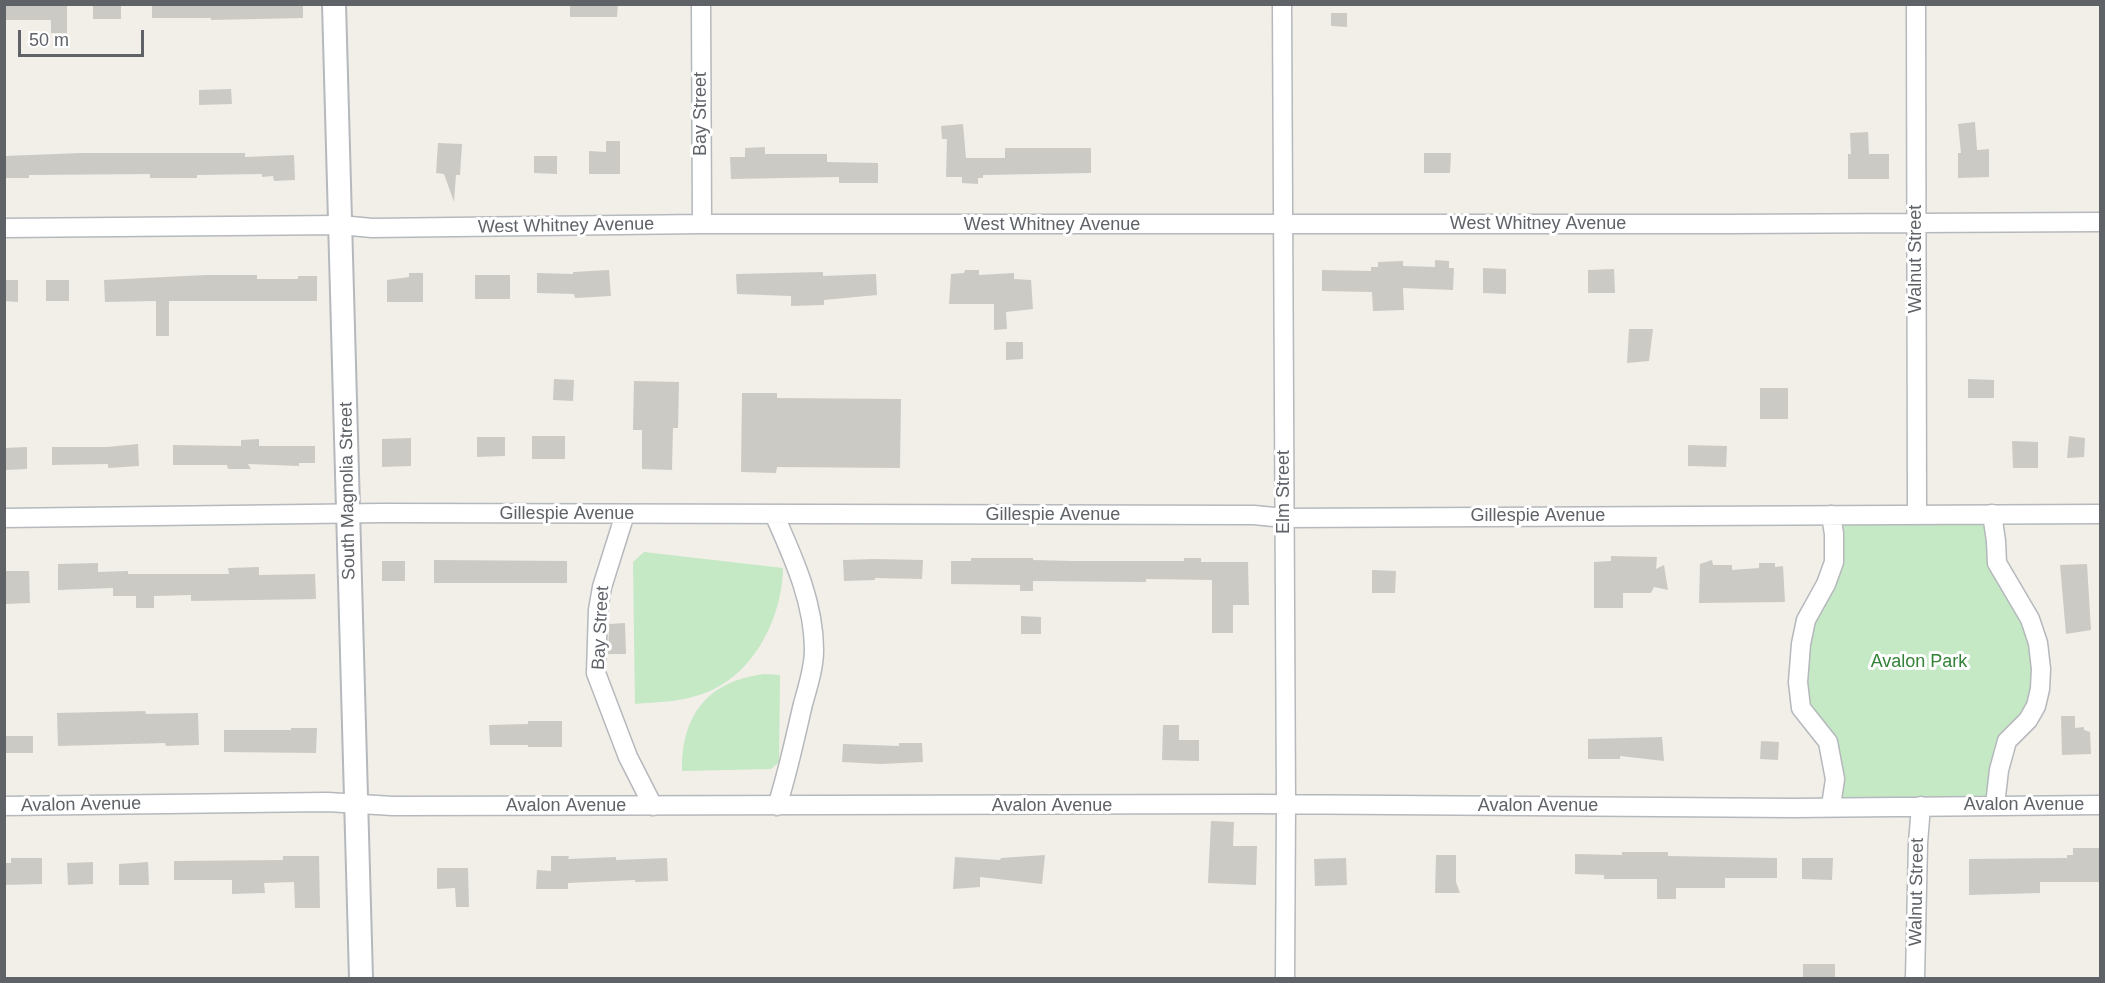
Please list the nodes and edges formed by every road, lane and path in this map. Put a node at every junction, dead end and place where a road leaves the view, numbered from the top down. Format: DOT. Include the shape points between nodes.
graph roads {
  1 [pos="334,4"];
  2 [pos="701,4"];
  3 [pos="1282,4"];
  4 [pos="1916,4"];
  5 [pos="1917,222"];
  6 [pos="2100,222"];
  7 [pos="702,224"];
  8 [pos="1284,224"];
  9 [pos="340,225"];
  10 [pos="4,228"];
  11 [pos="349,514"];
  12 [pos="625,514"];
  13 [pos="774,514"];
  14 [pos="1917,514"];
  15 [pos="1992,514"];
  16 [pos="2100,514"];
  17 [pos="1831,515"];
  18 [pos="4,518"];
  19 [pos="1284,518"];
  20 [pos="357,803"];
  21 [pos="1286,805"];
  22 [pos="1995,805"];
  23 [pos="2100,805"];
  24 [pos="4,806"];
  25 [pos="653,806"];
  26 [pos="777,806"];
  27 [pos="1831,806"];
  28 [pos="1921,806"];
  29 [pos="362,978"];
  30 [pos="1285,978"];
  31 [pos="1915,978"];
  1 -- 9 [label="street, South Magnolia Street"];
  2 -- 7 [label="street, Bay Street"];
  3 -- 8 [label="street, Elm Street"];
  4 -- 5 [label="street, Walnut Street"];
  5 -- 6 [label="street, West Whitney Avenue"];
  5 -- 8 [label="street, West Whitney Avenue"];
  5 -- 14 [label="street, Walnut Street"];
  7 -- 8 [label="street, West Whitney Avenue"];
  7 -- 9 [label="street, West Whitney Avenue" via="372,228"];
  8 -- 19 [label="street, Elm Street"];
  9 -- 10 [label="street, West Whitney Avenue"];
  9 -- 11 [label="street, South Magnolia Street"];
  11 -- 12 [label="street, Gillespie Avenue"];
  11 -- 18 [label="street, Gillespie Avenue"];
  11 -- 20 [label="street, South Magnolia Street"];
  12 -- 13 [label="street, Gillespie Avenue"];
  12 -- 25 [label="street, Bay Street" via="602,587 596,673 624,748"];
  13 -- 19 [label="street, Gillespie Avenue"];
  13 -- 26 [label="street" via="805,594 814,650 811,678"];
  14 -- 15 [label="street, Gillespie Avenue"];
  14 -- 17 [label="street, Gillespie Avenue"];
  15 -- 16 [label="street, Gillespie Avenue"];
  15 -- 22 [label="street" via="1997,563 2030,619 2041,669 2036,706 2007,741"];
  17 -- 19 [label="street, Gillespie Avenue"];
  17 -- 27 [label="street" via="1834,562 1806,620 1798,682 1801,708 1828,742 1835,779"];
  19 -- 21 [label="street, Elm Street"];
  20 -- 24 [label="street, Avalon Avenue"];
  20 -- 25 [label="street, Avalon Avenue"];
  20 -- 29 [label="street, South Magnolia Street"];
  21 -- 26 [label="street, Avalon Avenue"];
  21 -- 27 [label="street, Avalon Avenue"];
  21 -- 30 [label="street, Elm Street"];
  22 -- 23 [label="street, Avalon Avenue"];
  22 -- 28 [label="street, Avalon Avenue"];
  25 -- 26 [label="street, Avalon Avenue"];
  27 -- 28 [label="street, Avalon Avenue"];
  28 -- 31 [label="street, Walnut Street"];
}
